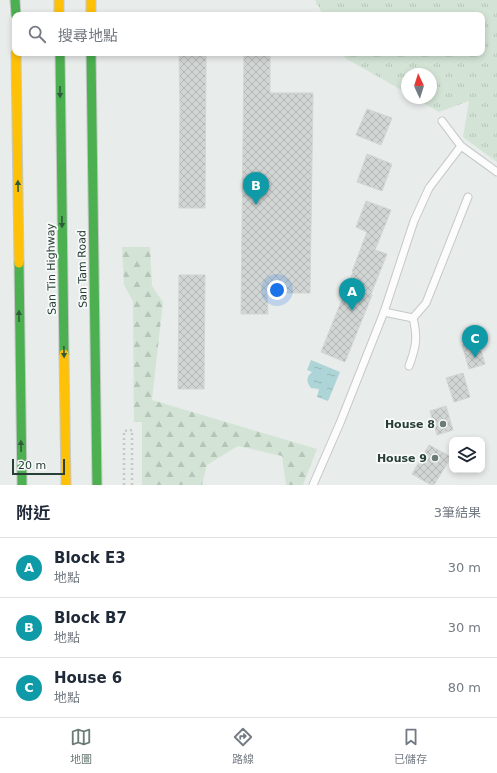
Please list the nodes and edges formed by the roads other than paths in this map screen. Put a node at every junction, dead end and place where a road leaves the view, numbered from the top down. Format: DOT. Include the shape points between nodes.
graph roads {
  1 [pos="15,0"];
  2 [pos="59,0"];
  3 [pos="90,0"];
  4 [pos="16,12"];
  5 [pos="59,12"];
  6 [pos="91,12"];
  7 [pos="16,56"];
  8 [pos="60,56"];
  9 [pos="91,56"];
  10 [pos="442,121"];
  11 [pos="462,146"];
  12 [pos="497,172"];
  13 [pos="468,197"];
  14 [pos="384,312"];
  15 [pos="413,318"];
  16 [pos="409,366"];
  17 [pos="22,485"];
  18 [pos="66,485"];
  19 [pos="97,485"];
  20 [pos="313,485"];
  1 -- 4 [label="main road"];
  2 -- 5 [label="main road"];
  3 -- 6 [label="main road"];
  17 -- 7 [label="main road, one-way"];
  8 -- 18 [label="main road, San Tin Highway, one-way"];
  9 -- 19 [label="main road, San Tam Road"];
  10 -- 11 [label="lane"];
  11 -- 12 [label="lane"];
  11 -- 14 [label="lane" via="429,188 414,221"];
  13 -- 15 [label="lane" via="426,304"];
  14 -- 15 [label="lane"];
  14 -- 20 [label="lane"];
  15 -- 16 [label="lane" via="416,339"];
}
